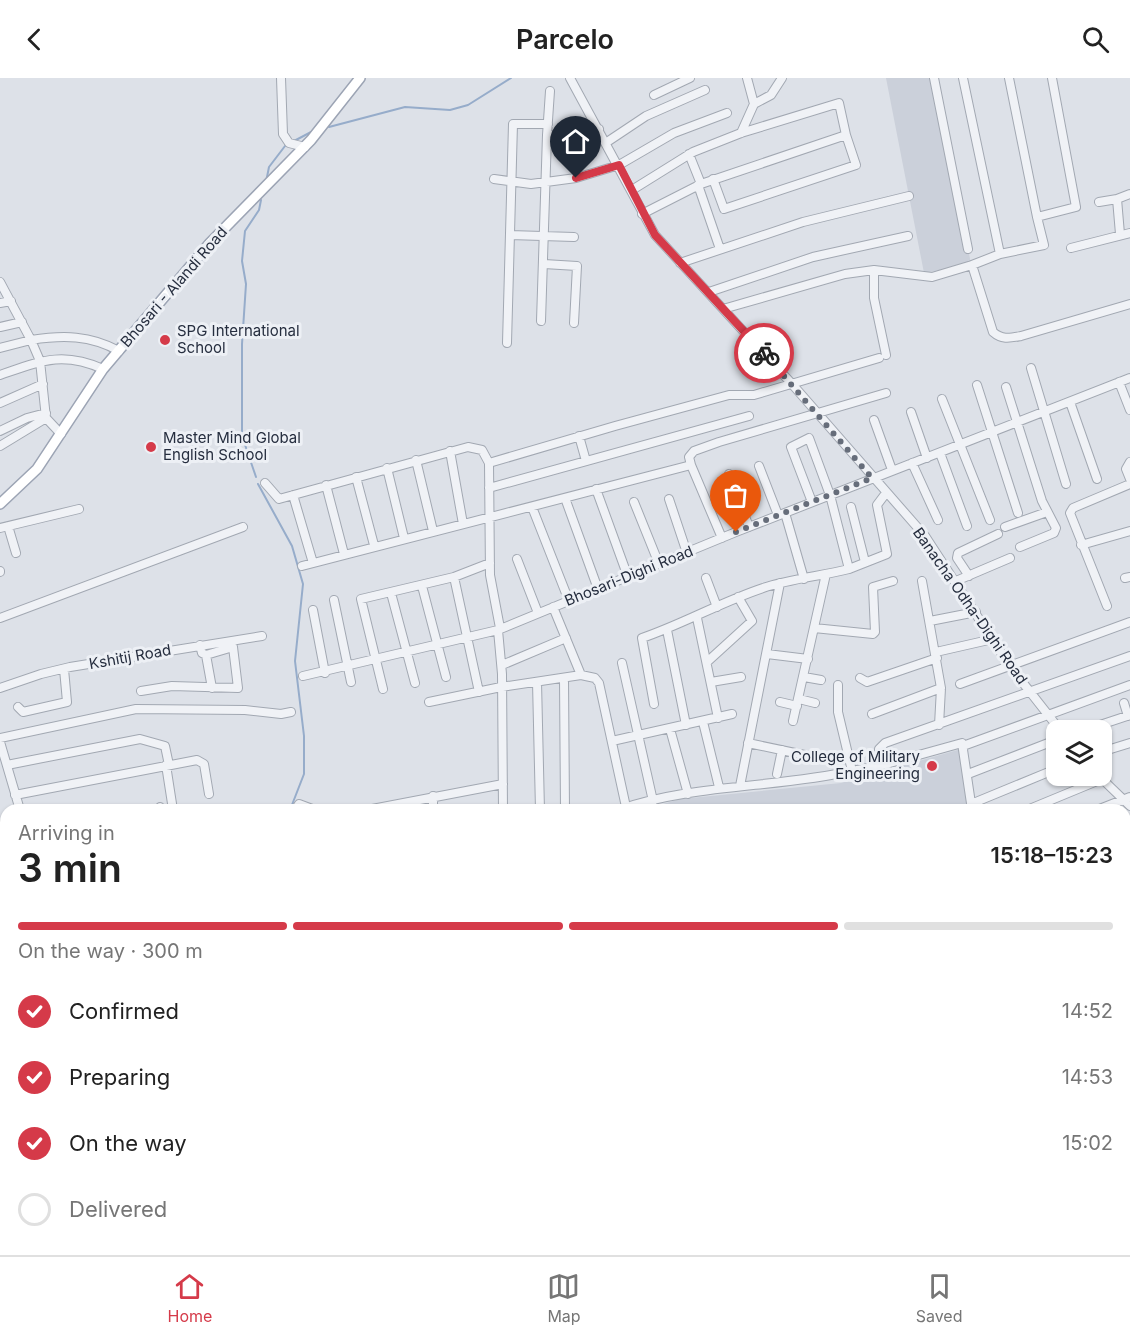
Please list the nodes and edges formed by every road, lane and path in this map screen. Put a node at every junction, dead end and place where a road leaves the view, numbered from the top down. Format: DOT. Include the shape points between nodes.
graph roads {
  1 [pos="281,78"];
  2 [pos="360,78"];
  3 [pos="690,78"];
  4 [pos="747,78"];
  5 [pos="782,78"];
  6 [pos="934,78"];
  7 [pos="963,78"];
  8 [pos="1009,78"];
  9 [pos="1052,78"];
  10 [pos="574,80"];
  11 [pos="675,86"];
  12 [pos="705,90"];
  13 [pos="550,91"];
  14 [pos="681,99"];
  15 [pos="754,104"];
  16 [pos="662,108"];
  17 [pos="727,113"];
  18 [pos="548,124"];
  19 [pos="599,129"];
  20 [pos="741,133"];
  21 [pos="547,135"];
  22 [pos="846,135"];
  23 [pos="607,142"];
  24 [pos="305,147"];
  25 [pos="689,154"];
  26 [pos="619,165"];
  27 [pos="494,179"];
  28 [pos="713,179"];
  29 [pos="511,182"];
  30 [pos="546,183"];
  31 [pos="699,184"];
  32 [pos="632,190"];
  33 [pos="1130,194"];
  34 [pos="909,196"];
  35 [pos="1117,199"];
  36 [pos="1099,202"];
  37 [pos="724,209"];
  38 [pos="642,214"];
  39 [pos="708,215"];
  40 [pos="1037,218"];
  41 [pos="1130,232"];
  42 [pos="1120,234"];
  43 [pos="510,235"];
  44 [pos="544,236"];
  45 [pos="908,236"];
  46 [pos="574,237"];
  47 [pos="1071,248"];
  48 [pos="720,249"];
  49 [pos="968,249"];
  50 [pos="1000,254"];
  51 [pos="1018,255"];
  52 [pos="981,262"];
  53 [pos="680,263"];
  54 [pos="544,264"];
  55 [pos="972,266"];
  56 [pos="874,270"];
  57 [pos="0,282"];
  58 [pos="709,292"];
  59 [pos="11,301"];
  60 [pos="0,303"];
  61 [pos="1130,304"];
  62 [pos="723,309"];
  63 [pos="541,321"];
  64 [pos="22,322"];
  65 [pos="574,323"];
  66 [pos="0,327"];
  67 [pos="31,340"];
  68 [pos="507,343"];
  69 [pos="0,348"];
  70 [pos="119,351"];
  71 [pos="40,362"];
  72 [pos="1031,368"];
  73 [pos="103,369"];
  74 [pos="0,375"];
  75 [pos="1130,378"];
  76 [pos="1119,382"];
  77 [pos="43,384"];
  78 [pos="792,384"];
  79 [pos="977,386"];
  80 [pos="1006,387"];
  81 [pos="886,393"];
  82 [pos="942,399"];
  83 [pos="1070,402"];
  84 [pos="0,403"];
  85 [pos="1130,410"];
  86 [pos="816,412"];
  87 [pos="911,412"];
  88 [pos="1044,412"];
  89 [pos="46,415"];
  90 [pos="749,416"];
  91 [pos="874,420"];
  92 [pos="1017,423"];
  93 [pos="0,431"];
  94 [pos="992,433"];
  95 [pos="61,434"];
  96 [pos="579,436"];
  97 [pos="961,445"];
  98 [pos="0,446"];
  99 [pos="450,452"];
  100 [pos="940,453"];
  101 [pos="927,458"];
  102 [pos="416,460"];
  103 [pos="586,461"];
  104 [pos="1130,462"];
  105 [pos="489,463"];
  106 [pos="912,463"];
  107 [pos="691,465"];
  108 [pos="759,466"];
  109 [pos="387,468"];
  110 [pos="892,470"];
  111 [pos="729,474"];
  112 [pos="356,477"];
  113 [pos="872,478"];
  114 [pos="1097,479"];
  115 [pos="1130,479"];
  116 [pos="265,483"];
  117 [pos="1066,484"];
  118 [pos="1130,484"];
  119 [pos="326,485"];
  120 [pos="489,488"];
  121 [pos="596,489"];
  122 [pos="886,494"];
  123 [pos="293,495"];
  124 [pos="830,495"];
  125 [pos="565,498"];
  126 [pos="669,499"];
  127 [pos="634,502"];
  128 [pos="812,502"];
  129 [pos="0,504"];
  130 [pos="532,507"];
  131 [pos="852,507"];
  132 [pos="79,509"];
  133 [pos="1047,512"];
  134 [pos="1018,513"];
  135 [pos="781,514"];
  136 [pos="489,519"];
  137 [pos="938,520"];
  138 [pos="990,520"];
  139 [pos="463,524"];
  140 [pos="967,526"];
  141 [pos="4,527"];
  142 [pos="243,527"];
  143 [pos="749,527"];
  144 [pos="1005,527"];
  145 [pos="433,531"];
  146 [pos="1130,531"];
  147 [pos="998,534"];
  148 [pos="405,538"];
  149 [pos="722,538"];
  150 [pos="374,545"];
  151 [pos="1081,545"];
  152 [pos="1020,547"];
  153 [pos="687,552"];
  154 [pos="16,553"];
  155 [pos="344,554"];
  156 [pos="517,558"];
  157 [pos="1010,558"];
  158 [pos="865,562"];
  159 [pos="313,563"];
  160 [pos="490,563"];
  161 [pos="659,564"];
  162 [pos="302,566"];
  163 [pos="849,569"];
  164 [pos="826,574"];
  165 [pos="969,576"];
  166 [pos="454,577"];
  167 [pos="628,578"];
  168 [pos="706,578"];
  169 [pos="804,579"];
  170 [pos="893,581"];
  171 [pos="922,581"];
  172 [pos="956,581"];
  173 [pos="780,583"];
  174 [pos="422,586"];
  175 [pos="598,589"];
  176 [pos="391,593"];
  177 [pos="738,597"];
  178 [pos="334,600"];
  179 [pos="569,601"];
  180 [pos="1107,606"];
  181 [pos="553,607"];
  182 [pos="717,607"];
  183 [pos="313,610"];
  184 [pos="976,612"];
  185 [pos="538,613"];
  186 [pos="0,618"];
  187 [pos="697,618"];
  188 [pos="930,621"];
  189 [pos="1130,622"];
  190 [pos="814,628"];
  191 [pos="499,629"];
  192 [pos="667,630"];
  193 [pos="468,635"];
  194 [pos="262,636"];
  195 [pos="566,638"];
  196 [pos="993,639"];
  197 [pos="436,643"];
  198 [pos="200,645"];
  199 [pos="405,650"];
  200 [pos="767,654"];
  201 [pos="206,655"];
  202 [pos="936,655"];
  203 [pos="1130,656"];
  204 [pos="807,659"];
  205 [pos="377,660"];
  206 [pos="707,662"];
  207 [pos="622,663"];
  208 [pos="502,665"];
  209 [pos="1009,665"];
  210 [pos="348,667"];
  211 [pos="64,669"];
  212 [pos="325,673"];
  213 [pos="581,675"];
  214 [pos="303,676"];
  215 [pos="741,676"];
  216 [pos="446,677"];
  217 [pos="804,677"];
  218 [pos="860,678"];
  219 [pos="564,679"];
  220 [pos="821,680"];
  221 [pos="351,682"];
  222 [pos="416,682"];
  223 [pos="537,682"];
  224 [pos="711,682"];
  225 [pos="960,684"];
  226 [pos="838,685"];
  227 [pos="1130,685"];
  228 [pos="501,687"];
  229 [pos="0,688"];
  230 [pos="212,688"];
  231 [pos="941,688"];
  232 [pos="383,689"];
  233 [pos="141,691"];
  234 [pos="1029,691"];
  235 [pos="479,692"];
  236 [pos="429,702"];
  237 [pos="780,702"];
  238 [pos="798,703"];
  239 [pos="815,703"];
  240 [pos="1124,703"];
  241 [pos="654,704"];
  242 [pos="18,707"];
  243 [pos="291,712"];
  244 [pos="732,714"];
  245 [pos="872,714"];
  246 [pos="1129,715"];
  247 [pos="1047,716"];
  248 [pos="718,718"];
  249 [pos="1051,720"];
  250 [pos="793,721"];
  251 [pos="1112,721"];
  252 [pos="703,722"];
  253 [pos="686,725"];
  254 [pos="939,725"];
  255 [pos="670,729"];
  256 [pos="639,735"];
  257 [pos="0,740"];
  258 [pos="612,741"];
  259 [pos="748,743"];
  260 [pos="1130,743"];
  261 [pos="1046,744"];
  262 [pos="963,746"];
  263 [pos="1112,749"];
  264 [pos="782,750"];
  265 [pos="1,751"];
  266 [pos="814,757"];
  267 [pos="7,765"];
  268 [pos="167,765"];
  269 [pos="879,766"];
  270 [pos="852,771"];
  271 [pos="777,774"];
  272 [pos="968,774"];
  273 [pos="1046,774"];
  274 [pos="503,784"];
  275 [pos="740,786"];
  276 [pos="1080,786"];
  277 [pos="1111,786"];
  278 [pos="719,787"];
  279 [pos="209,794"];
  280 [pos="688,794"];
  281 [pos="15,795"];
  282 [pos="433,796"];
  283 [pos="1126,798"];
  284 [pos="653,801"];
  285 [pos="18,804"];
  286 [pos="172,804"];
  287 [pos="395,804"];
  288 [pos="433,804"];
  289 [pos="503,804"];
  290 [pos="540,804"];
  291 [pos="566,804"];
  292 [pos="621,804"];
  293 [pos="641,804"];
  294 [pos="972,804"];
  295 [pos="979,804"];
  296 [pos="1040,804"];
  297 [pos="1112,804"];
  1 -- 24 [label="street" via="283,134 289,143"];
  2 -- 24 [label="main road, Bhosari - Alandi Road"];
  3 -- 11 [label="street"];
  4 -- 15 [label="street"];
  5 -- 15 [label="street" via="771,95"];
  6 -- 49 [label="street"];
  7 -- 50 [label="street"];
  8 -- 40 [label="street"];
  9 -- 40 [label="street" via="1076,207"];
  10 -- 19 [label="street, Banacha Odha-Dighi Road"];
  11 -- 14 [label="street"];
  11 -- 16 [label="street" via="652,92"];
  12 -- 14 [label="street"];
  13 -- 18 [label="street"];
  14 -- 16 [label="street"];
  15 -- 20 [label="street"];
  16 -- 23 [label="street"];
  17 -- 26 [label="street" via="674,133"];
  18 -- 21 [label="street"];
  18 -- 29 [label="street" via="513,124"];
  19 -- 21 [label="street" via="572,136"];
  19 -- 23 [label="street, Banacha Odha-Dighi Road"];
  20 -- 22 [label="street" via="839,103"];
  20 -- 25 [label="street"];
  21 -- 30 [label="street"];
  22 -- 28 [label="street"];
  22 -- 37 [label="street" via="856,165"];
  23 -- 26 [label="street, Banacha Odha-Dighi Road"];
  24 -- 70 [label="main road, Bhosari - Alandi Road" via="210,243"];
  25 -- 31 [label="street"];
  25 -- 32 [label="street"];
  26 -- 30 [label="street"];
  26 -- 32 [label="street, Banacha Odha-Dighi Road"];
  27 -- 29 [label="street"];
  28 -- 31 [label="street"];
  28 -- 37 [label="street"];
  29 -- 30 [label="street"];
  29 -- 43 [label="street"];
  30 -- 44 [label="street"];
  31 -- 38 [label="street"];
  31 -- 39 [label="street"];
  32 -- 38 [label="street, Banacha Odha-Dighi Road"];
  33 -- 35 [label="street"];
  34 -- 48 [label="street" via="803,222"];
  35 -- 36 [label="street"];
  35 -- 42 [label="street"];
  37 -- 39 [label="street"];
  38 -- 53 [label="street, Banacha Odha-Dighi Road"];
  39 -- 48 [label="street"];
  40 -- 50 [label="street" via="1044,245"];
  41 -- 42 [label="street"];
  42 -- 47 [label="street"];
  43 -- 44 [label="street"];
  43 -- 68 [label="street"];
  44 -- 46 [label="street"];
  44 -- 54 [label="street"];
  45 -- 58 [label="street" via="813,257"];
  48 -- 53 [label="street"];
  50 -- 52 [label="street"];
  51 -- 52 [label="street" via="985,265"];
  52 -- 55 [label="street"];
  53 -- 58 [label="street, Banacha Odha-Dighi Road"];
  54 -- 63 [label="street"];
  54 -- 65 [label="street" via="576,266"];
  55 -- 56 [label="street" via="932,277"];
  55 -- 61 [label="street" via="993,332 1006,339"];
  56 -- 62 [label="street" via="845,274"];
  56 -- 78 [label="street" via="882,357"];
  57 -- 59 [label="street"];
  58 -- 62 [label="street, Banacha Odha-Dighi Road"];
  59 -- 60 [label="street"];
  59 -- 64 [label="street"];
  62 -- 78 [label="street, Banacha Odha-Dighi Road"];
  64 -- 66 [label="street"];
  64 -- 67 [label="street"];
  67 -- 69 [label="street"];
  67 -- 70 [label="street" via="58,335 78,337 99,340"];
  67 -- 71 [label="street"];
  70 -- 73 [label="main road, Bhosari - Alandi Road"];
  71 -- 73 [label="street" via="66,358"];
  71 -- 74 [label="street"];
  71 -- 77 [label="street"];
  72 -- 88 [label="street"];
  73 -- 95 [label="main road, Bhosari - Alandi Road"];
  75 -- 76 [label="street, Bhosari-Dighi Road"];
  76 -- 83 [label="street, Bhosari-Dighi Road"];
  76 -- 85 [label="street"];
  77 -- 84 [label="street"];
  77 -- 89 [label="street"];
  78 -- 86 [label="street, Banacha Odha-Dighi Road"];
  78 -- 96 [label="street" via="754,395 729,395"];
  79 -- 94 [label="street"];
  80 -- 92 [label="street"];
  81 -- 86 [label="street"];
  82 -- 97 [label="street"];
  83 -- 88 [label="street, Bhosari-Dighi Road"];
  83 -- 114 [label="street"];
  86 -- 107 [label="street" via="694,451 689,457"];
  86 -- 113 [label="street, Banacha Odha-Dighi Road"];
  87 -- 101 [label="street"];
  88 -- 92 [label="street, Bhosari-Dighi Road"];
  88 -- 117 [label="street"];
  89 -- 93 [label="street"];
  89 -- 95 [label="street"];
  89 -- 98 [label="street"];
  90 -- 103 [label="street"];
  91 -- 110 [label="street"];
  92 -- 94 [label="street, Bhosari-Dighi Road"];
  92 -- 133 [label="street"];
  94 -- 97 [label="street, Bhosari-Dighi Road"];
  94 -- 134 [label="street"];
  95 -- 129 [label="main road, Bhosari - Alandi Road" via="37,469"];
  96 -- 103 [label="street"];
  96 -- 105 [label="street"];
  97 -- 100 [label="street, Bhosari-Dighi Road"];
  97 -- 138 [label="street"];
  99 -- 102 [label="street"];
  99 -- 105 [label="street" via="476,447 486,454"];
  99 -- 139 [label="street"];
  100 -- 101 [label="street, Bhosari-Dighi Road"];
  100 -- 140 [label="street"];
  101 -- 106 [label="street, Bhosari-Dighi Road"];
  102 -- 109 [label="street"];
  102 -- 145 [label="street"];
  103 -- 120 [label="street"];
  104 -- 115 [label="street" via="1126,469"];
  105 -- 120 [label="street"];
  106 -- 110 [label="street, Bhosari-Dighi Road"];
  106 -- 137 [label="street"];
  107 -- 121 [label="street"];
  107 -- 149 [label="street"];
  108 -- 135 [label="street"];
  109 -- 112 [label="street"];
  109 -- 148 [label="street"];
  110 -- 113 [label="street, Bhosari-Dighi Road"];
  111 -- 143 [label="street"];
  112 -- 119 [label="street"];
  112 -- 150 [label="street"];
  113 -- 122 [label="street, Banacha Odha-Dighi Road"];
  113 -- 124 [label="street, Bhosari-Dighi Road"];
  116 -- 123 [label="street" via="277,499"];
  118 -- 151 [label="street" via="1071,510"];
  119 -- 123 [label="street"];
  119 -- 155 [label="street"];
  120 -- 136 [label="street"];
  121 -- 125 [label="street"];
  121 -- 167 [label="street"];
  122 -- 158 [label="street" via="877,505 887,554"];
  122 -- 172 [label="street, Banacha Odha-Dighi Road" via="925,536"];
  123 -- 159 [label="street"];
  124 -- 128 [label="street, Bhosari-Dighi Road"];
  124 -- 128 [label="street" via="811,439 793,444"];
  124 -- 163 [label="street"];
  125 -- 130 [label="street"];
  125 -- 175 [label="street"];
  126 -- 153 [label="street"];
  127 -- 161 [label="street"];
  128 -- 135 [label="street, Bhosari-Dighi Road"];
  130 -- 136 [label="street"];
  130 -- 179 [label="street"];
  131 -- 158 [label="street"];
  132 -- 141 [label="street"];
  133 -- 144 [label="street"];
  133 -- 152 [label="street" via="1056,528 1054,533"];
  135 -- 143 [label="street, Bhosari-Dighi Road"];
  135 -- 169 [label="street"];
  136 -- 139 [label="street"];
  136 -- 160 [label="street"];
  139 -- 145 [label="street"];
  141 -- 154 [label="street"];
  142 -- 186 [label="street"];
  143 -- 149 [label="street, Bhosari-Dighi Road"];
  145 -- 148 [label="street"];
  146 -- 151 [label="street"];
  147 -- 165 [label="street" via="958,553 957,558"];
  148 -- 150 [label="street"];
  149 -- 153 [label="street, Bhosari-Dighi Road"];
  150 -- 155 [label="street"];
  151 -- 180 [label="street"];
  153 -- 161 [label="street, Bhosari-Dighi Road"];
  155 -- 159 [label="street"];
  156 -- 185 [label="street"];
  157 -- 165 [label="street"];
  158 -- 163 [label="street"];
  159 -- 162 [label="street"];
  160 -- 166 [label="street"];
  160 -- 191 [label="street"];
  161 -- 167 [label="street, Bhosari-Dighi Road"];
  163 -- 164 [label="street"];
  164 -- 169 [label="street"];
  164 -- 190 [label="street"];
  165 -- 172 [label="street"];
  166 -- 174 [label="street"];
  166 -- 193 [label="street"];
  167 -- 175 [label="street, Bhosari-Dighi Road"];
  168 -- 182 [label="street"];
  169 -- 173 [label="street"];
  170 -- 190 [label="street" via="873,587 873,634"];
  171 -- 188 [label="street"];
  172 -- 184 [label="street, Banacha Odha-Dighi Road"];
  173 -- 177 [label="street"];
  173 -- 200 [label="street"];
  174 -- 176 [label="street"];
  174 -- 197 [label="street"];
  175 -- 179 [label="street, Bhosari-Dighi Road"];
  176 -- 199 [label="street"];
  176 -- 205 [label="street" via="364,597 361,601"];
  177 -- 182 [label="street"];
  177 -- 206 [label="street" via="752,621"];
  178 -- 210 [label="street"];
  179 -- 181 [label="street, Bhosari-Dighi Road"];
  181 -- 185 [label="street, Bhosari-Dighi Road"];
  181 -- 195 [label="street"];
  182 -- 187 [label="street"];
  183 -- 212 [label="street"];
  184 -- 188 [label="street"];
  184 -- 196 [label="street, Banacha Odha-Dighi Road"];
  185 -- 191 [label="street, Bhosari-Dighi Road"];
  187 -- 192 [label="street"];
  187 -- 206 [label="street"];
  188 -- 202 [label="street"];
  189 -- 209 [label="street"];
  190 -- 204 [label="street"];
  191 -- 193 [label="street, Bhosari-Dighi Road"];
  191 -- 208 [label="street"];
  192 -- 241 [label="street" via="642,638"];
  192 -- 253 [label="street"];
  193 -- 197 [label="street, Bhosari-Dighi Road"];
  193 -- 235 [label="street"];
  194 -- 198 [label="street, Kshitij Road"];
  195 -- 208 [label="street"];
  195 -- 213 [label="street"];
  196 -- 202 [label="street"];
  196 -- 209 [label="street, Banacha Odha-Dighi Road"];
  197 -- 199 [label="street, Bhosari-Dighi Road"];
  197 -- 216 [label="street"];
  198 -- 201 [label="street"];
  198 -- 211 [label="street, Kshitij Road"];
  199 -- 205 [label="street, Bhosari-Dighi Road"];
  199 -- 222 [label="street"];
  200 -- 204 [label="street"];
  200 -- 259 [label="street"];
  201 -- 230 [label="street"];
  201 -- 230 [label="street" via="231,646 234,649 238,688"];
  202 -- 218 [label="street" via="867,682"];
  202 -- 231 [label="street"];
  203 -- 234 [label="street"];
  204 -- 217 [label="street"];
  205 -- 210 [label="street, Bhosari-Dighi Road"];
  205 -- 232 [label="street"];
  206 -- 224 [label="street"];
  207 -- 256 [label="street"];
  208 -- 228 [label="street"];
  209 -- 225 [label="street"];
  209 -- 234 [label="street, Banacha Odha-Dighi Road"];
  210 -- 212 [label="street, Bhosari-Dighi Road"];
  210 -- 221 [label="street"];
  211 -- 229 [label="street, Kshitij Road"];
  211 -- 242 [label="street" via="67,702 23,712"];
  212 -- 214 [label="street, Bhosari-Dighi Road"];
  213 -- 219 [label="street"];
  213 -- 258 [label="street" via="599,683"];
  215 -- 224 [label="street"];
  217 -- 220 [label="street"];
  217 -- 238 [label="street"];
  219 -- 223 [label="street"];
  219 -- 291 [label="street"];
  223 -- 228 [label="street"];
  223 -- 290 [label="street"];
  224 -- 248 [label="street"];
  226 -- 270 [label="street" via="838,712"];
  227 -- 247 [label="street"];
  228 -- 235 [label="street"];
  228 -- 274 [label="street"];
  230 -- 233 [label="street" via="172,686"];
  231 -- 245 [label="street"];
  231 -- 254 [label="street"];
  234 -- 247 [label="street, Banacha Odha-Dighi Road"];
  234 -- 254 [label="street"];
  235 -- 236 [label="street"];
  237 -- 238 [label="street"];
  238 -- 239 [label="street"];
  238 -- 250 [label="street"];
  240 -- 246 [label="street"];
  243 -- 257 [label="street" via="136,709"];
  244 -- 248 [label="street"];
  246 -- 251 [label="street"];
  247 -- 249 [label="street, Banacha Odha-Dighi Road"];
  247 -- 262 [label="street"];
  248 -- 252 [label="street"];
  252 -- 253 [label="street"];
  252 -- 278 [label="street"];
  253 -- 255 [label="street"];
  254 -- 269 [label="street" via="881,746"];
  255 -- 256 [label="street"];
  255 -- 280 [label="street"];
  256 -- 258 [label="street"];
  256 -- 284 [label="street"];
  257 -- 265 [label="street"];
  258 -- 292 [label="street"];
  259 -- 264 [label="street"];
  259 -- 275 [label="street"];
  260 -- 263 [label="street"];
  261 -- 272 [label="street"];
  262 -- 269 [label="street" via="957,743"];
  262 -- 272 [label="street"];
  264 -- 266 [label="street"];
  264 -- 271 [label="street"];
  265 -- 267 [label="street"];
  267 -- 268 [label="street" via="140,739 165,746"];
  267 -- 281 [label="street"];
  268 -- 279 [label="street" via="202,762"];
  268 -- 281 [label="street"];
  268 -- 286 [label="street"];
  269 -- 270 [label="street"];
  270 -- 275 [label="street" via="823,778"];
  272 -- 294 [label="street"];
  273 -- 295 [label="street"];
  274 -- 282 [label="street"];
  274 -- 289 [label="street"];
  275 -- 278 [label="street"];
  276 -- 296 [label="street"];
  277 -- 283 [label="street"];
  278 -- 280 [label="street"];
  280 -- 284 [label="street"];
  281 -- 285 [label="street"];
  282 -- 287 [label="street"];
  282 -- 288 [label="street"];
  283 -- 297 [label="street"];
  284 -- 293 [label="street"];
}
